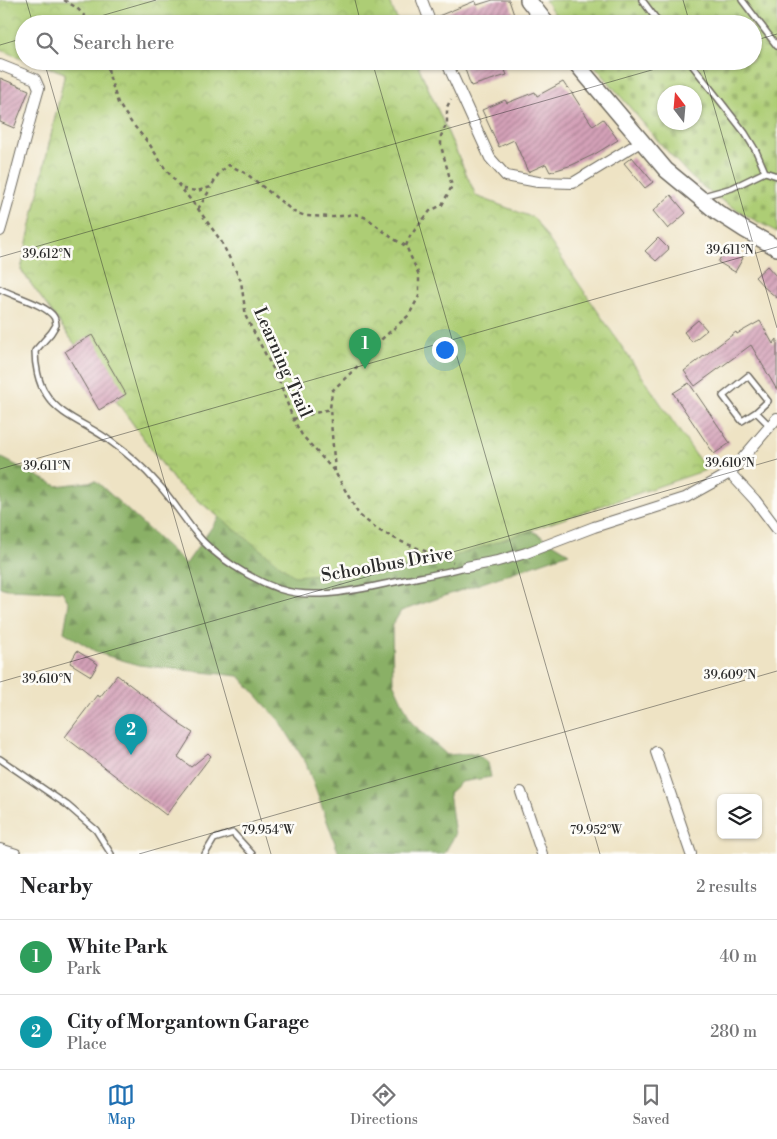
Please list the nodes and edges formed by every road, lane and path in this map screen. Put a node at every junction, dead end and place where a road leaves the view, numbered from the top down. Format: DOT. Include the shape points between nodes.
graph roads {
  1 [pos="64,0"];
  2 [pos="422,0"];
  3 [pos="528,0"];
  4 [pos="642,0"];
  5 [pos="742,0"];
  6 [pos="84,15"];
  7 [pos="428,15"];
  8 [pos="540,15"];
  9 [pos="653,15"];
  10 [pos="753,15"];
  11 [pos="762,26"];
  12 [pos="777,46"];
  13 [pos="0,65"];
  14 [pos="108,70"];
  15 [pos="450,70"];
  16 [pos="582,70"];
  17 [pos="696,70"];
  18 [pos="457,84"];
  19 [pos="642,141"];
  20 [pos="765,172"];
  21 [pos="777,176"];
  22 [pos="211,187"];
  23 [pos="182,188"];
  24 [pos="698,198"];
  25 [pos="198,209"];
  26 [pos="0,231"];
  27 [pos="406,246"];
  28 [pos="777,248"];
  29 [pos="0,290"];
  30 [pos="330,409"];
  31 [pos="756,412"];
  32 [pos="293,419"];
  33 [pos="774,422"];
  34 [pos="335,472"];
  35 [pos="730,473"];
  36 [pos="777,529"];
  37 [pos="466,567"];
  38 [pos="656,752"];
  39 [pos="0,759"];
  40 [pos="521,792"];
  41 [pos="0,849"];
  42 [pos="16,854"];
  43 [pos="111,854"];
  44 [pos="205,854"];
  45 [pos="252,854"];
  46 [pos="542,854"];
  47 [pos="691,854"];
  1 -- 6 [label="path"];
  2 -- 7 [label="street"];
  3 -- 8 [label="street"];
  4 -- 9 [label="lane"];
  5 -- 10 [label="lane"];
  11 -- 12 [label="lane"];
  13 -- 26 [label="street" via="36,79 39,88"];
  14 -- 23 [label="path, Learning Trail" via="118,103"];
  15 -- 18 [label="street"];
  16 -- 19 [label="street"];
  17 -- 20 [label="lane" via="745,133"];
  18 -- 19 [label="street" via="490,158 506,176 538,182 572,183"];
  18 -- 27 [label="path" via="447,107 447,123 441,136 452,186 442,205 430,211"];
  19 -- 24 [label="street" via="666,170"];
  20 -- 21 [label="lane"];
  20 -- 24 [label="lane" via="732,188"];
  22 -- 23 [label="path" via="197,191"];
  22 -- 25 [label="path"];
  22 -- 27 [label="path" via="229,165 247,174 294,212 334,217 355,214 367,218"];
  23 -- 25 [label="path, Learning Trail"];
  24 -- 28 [label="street"];
  25 -- 32 [label="path, Learning Trail" via="222,241 241,281 246,317 278,378"];
  27 -- 30 [label="path" via="419,276 419,296 409,315 374,346 332,391"];
  29 -- 37 [label="lane, Schoolbus Drive" via="33,303 54,317 56,325 51,334 35,351 37,371 45,394 131,459 157,482 196,534 219,556 253,577 280,589 304,594 347,591"];
  30 -- 32 [label="path"];
  30 -- 34 [label="path"];
  31 -- 31 [label="lane" via="768,400 748,376 723,396 742,421"];
  31 -- 33 [label="lane"];
  32 -- 34 [label="path, Learning Trail" via="302,435"];
  33 -- 35 [label="street"];
  34 -- 37 [label="path, Learning Trail" via="359,515 380,531"];
  35 -- 36 [label="street"];
  35 -- 37 [label="street, Schoolbus Drive" via="685,498 526,553"];
  38 -- 47 [label="street"];
  39 -- 43 [label="lane" via="67,805 96,830"];
  40 -- 46 [label="street"];
  41 -- 42 [label="street"];
  44 -- 45 [label="lane" via="214,839 233,833"];
}
